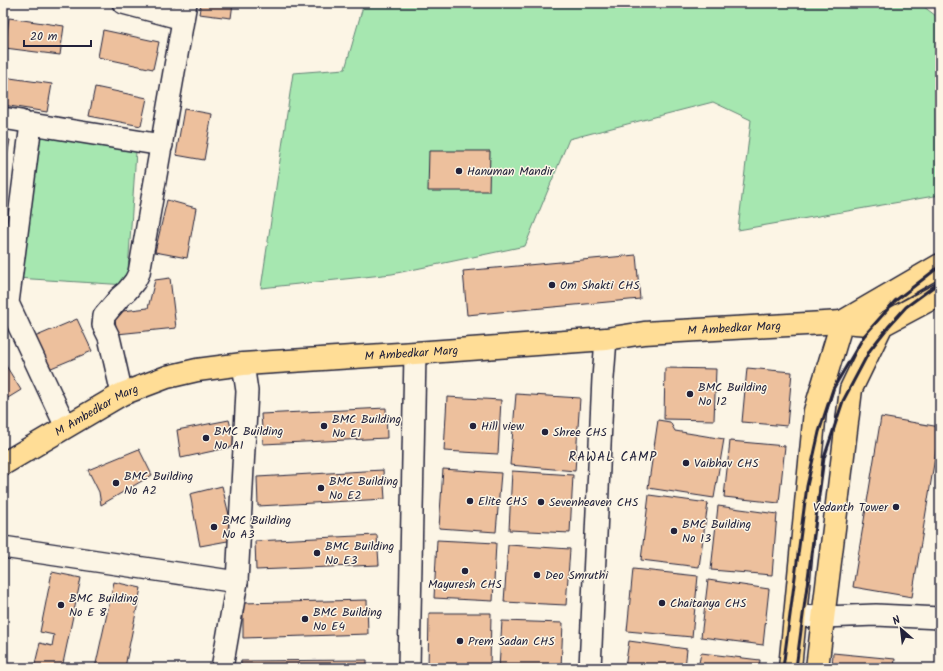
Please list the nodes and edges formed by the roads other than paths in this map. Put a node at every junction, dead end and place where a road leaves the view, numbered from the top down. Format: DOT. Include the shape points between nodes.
graph roads {
  1 [pos="122,3"];
  2 [pos="185,11"];
  3 [pos="162,145"];
  4 [pos="940,265"];
  5 [pos="940,294"];
  6 [pos="842,322"];
  7 [pos="882,325"];
  8 [pos="606,338"];
  9 [pos="415,353"];
  10 [pos="243,364"];
  11 [pos="122,394"];
  12 [pos="66,427"];
  13 [pos="3,464"];
  14 [pos="3,547"];
  15 [pos="238,582"];
  16 [pos="795,616"];
  17 [pos="824,617"];
  18 [pos="940,618"];
  19 [pos="222,668"];
  20 [pos="408,668"];
  21 [pos="590,668"];
  22 [pos="790,668"];
  23 [pos="818,668"];
  1 -- 2 [label="street"];
  2 -- 3 [label="street"];
  3 -- 11 [label="street" via="139,273 127,291 104,316 103,325 109,337"];
  3 -- 12 [label="street" via="31,124 8,303"];
  4 -- 6 [label="main road"];
  5 -- 7 [label="main road"];
  6 -- 7 [label="main road, M Ambedkar Marg"];
  6 -- 8 [label="main road, M Ambedkar Marg" via="644,333"];
  6 -- 16 [label="main road" via="815,411"];
  7 -- 17 [label="main road" via="851,389"];
  8 -- 9 [label="main road, M Ambedkar Marg"];
  8 -- 21 [label="street"];
  9 -- 10 [label="main road, M Ambedkar Marg"];
  9 -- 20 [label="street"];
  10 -- 11 [label="main road, M Ambedkar Marg" via="167,377"];
  10 -- 15 [label="street" via="247,391"];
  11 -- 12 [label="main road, M Ambedkar Marg"];
  12 -- 13 [label="main road, M Ambedkar Marg"];
  14 -- 15 [label="street"];
  15 -- 19 [label="street"];
  16 -- 17 [label="street"];
  16 -- 22 [label="main road"];
  17 -- 18 [label="street" via="876,615"];
  17 -- 23 [label="main road"];
}
